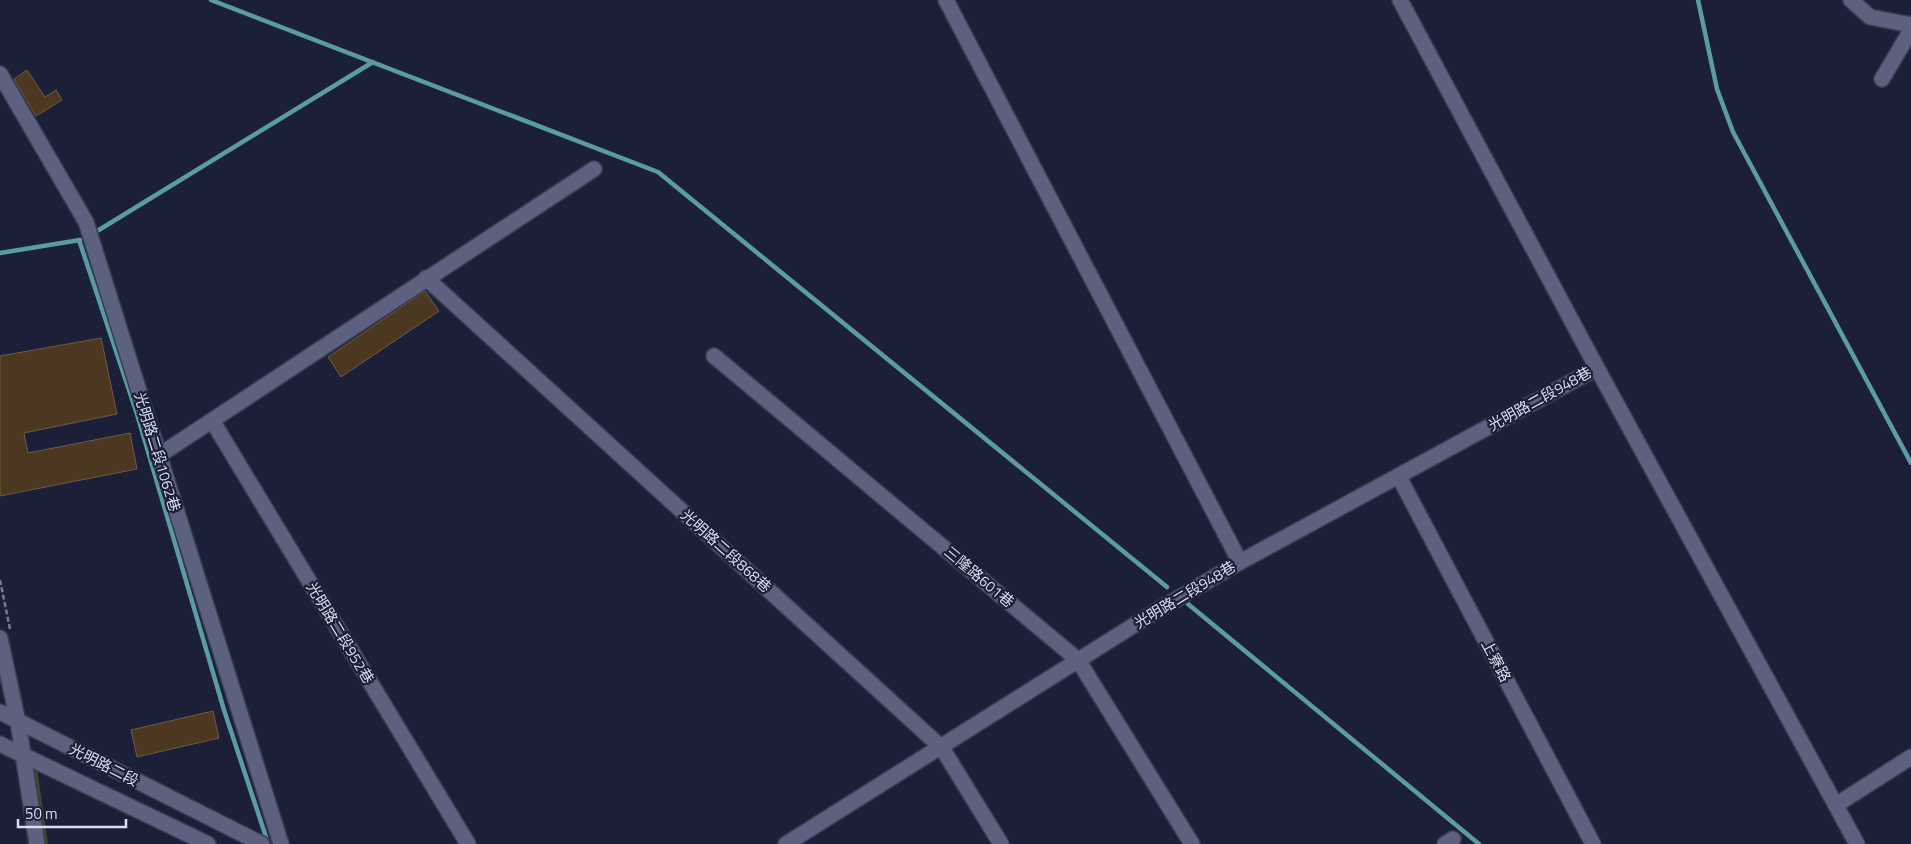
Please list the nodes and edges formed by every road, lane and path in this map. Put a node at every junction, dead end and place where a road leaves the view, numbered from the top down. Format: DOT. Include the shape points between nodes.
graph roads {
  1 [pos="946,0"];
  2 [pos="1400,0"];
  3 [pos="1851,0"];
  4 [pos="1911,25"];
  5 [pos="1911,30"];
  6 [pos="0,74"];
  7 [pos="1882,78"];
  8 [pos="594,169"];
  9 [pos="426,278"];
  10 [pos="714,356"];
  11 [pos="1597,368"];
  12 [pos="213,422"];
  13 [pos="158,456"];
  14 [pos="1399,477"];
  15 [pos="1240,562"];
  16 [pos="0,638"];
  17 [pos="1078,660"];
  18 [pos="0,712"];
  19 [pos="18,722"];
  20 [pos="0,744"];
  21 [pos="22,747"];
  22 [pos="942,748"];
  23 [pos="1911,757"];
  24 [pos="1836,805"];
  25 [pos="37,844"];
  26 [pos="208,844"];
  27 [pos="262,844"];
  28 [pos="281,844"];
  29 [pos="468,844"];
  30 [pos="786,844"];
  31 [pos="1001,844"];
  32 [pos="1192,844"];
  33 [pos="1593,844"];
  34 [pos="1857,844"];
  1 -- 15 [label="street"];
  2 -- 11 [label="street"];
  3 -- 4 [label="street" via="1870,17"];
  5 -- 7 [label="street"];
  6 -- 13 [label="street, 光明路二段1062巷" via="86,222"];
  8 -- 9 [label="street"];
  9 -- 12 [label="street"];
  9 -- 22 [label="street, 光明路二段868巷"];
  10 -- 17 [label="street, 三隆路601巷"];
  11 -- 14 [label="street, 光明路二段948巷"];
  11 -- 24 [label="street"];
  12 -- 13 [label="street"];
  12 -- 29 [label="street, 光明路二段952巷"];
  13 -- 28 [label="street, 光明路二段1062巷"];
  14 -- 15 [label="street, 光明路二段948巷"];
  14 -- 33 [label="street, 上寮路"];
  15 -- 17 [label="street, 光明路二段948巷"];
  16 -- 19 [label="street"];
  17 -- 22 [label="street, 光明路二段948巷"];
  17 -- 32 [label="street, 三隆路601巷"];
  18 -- 19 [label="street, 光明路二段"];
  19 -- 21 [label="street"];
  19 -- 27 [label="street, 光明路二段"];
  20 -- 21 [label="street, 光明路二段"];
  21 -- 25 [label="street"];
  21 -- 26 [label="street, 光明路二段"];
  22 -- 30 [label="street, 光明路二段948巷"];
  22 -- 31 [label="street, 光明路二段868巷"];
  23 -- 24 [label="street"];
  24 -- 34 [label="street"];
}
